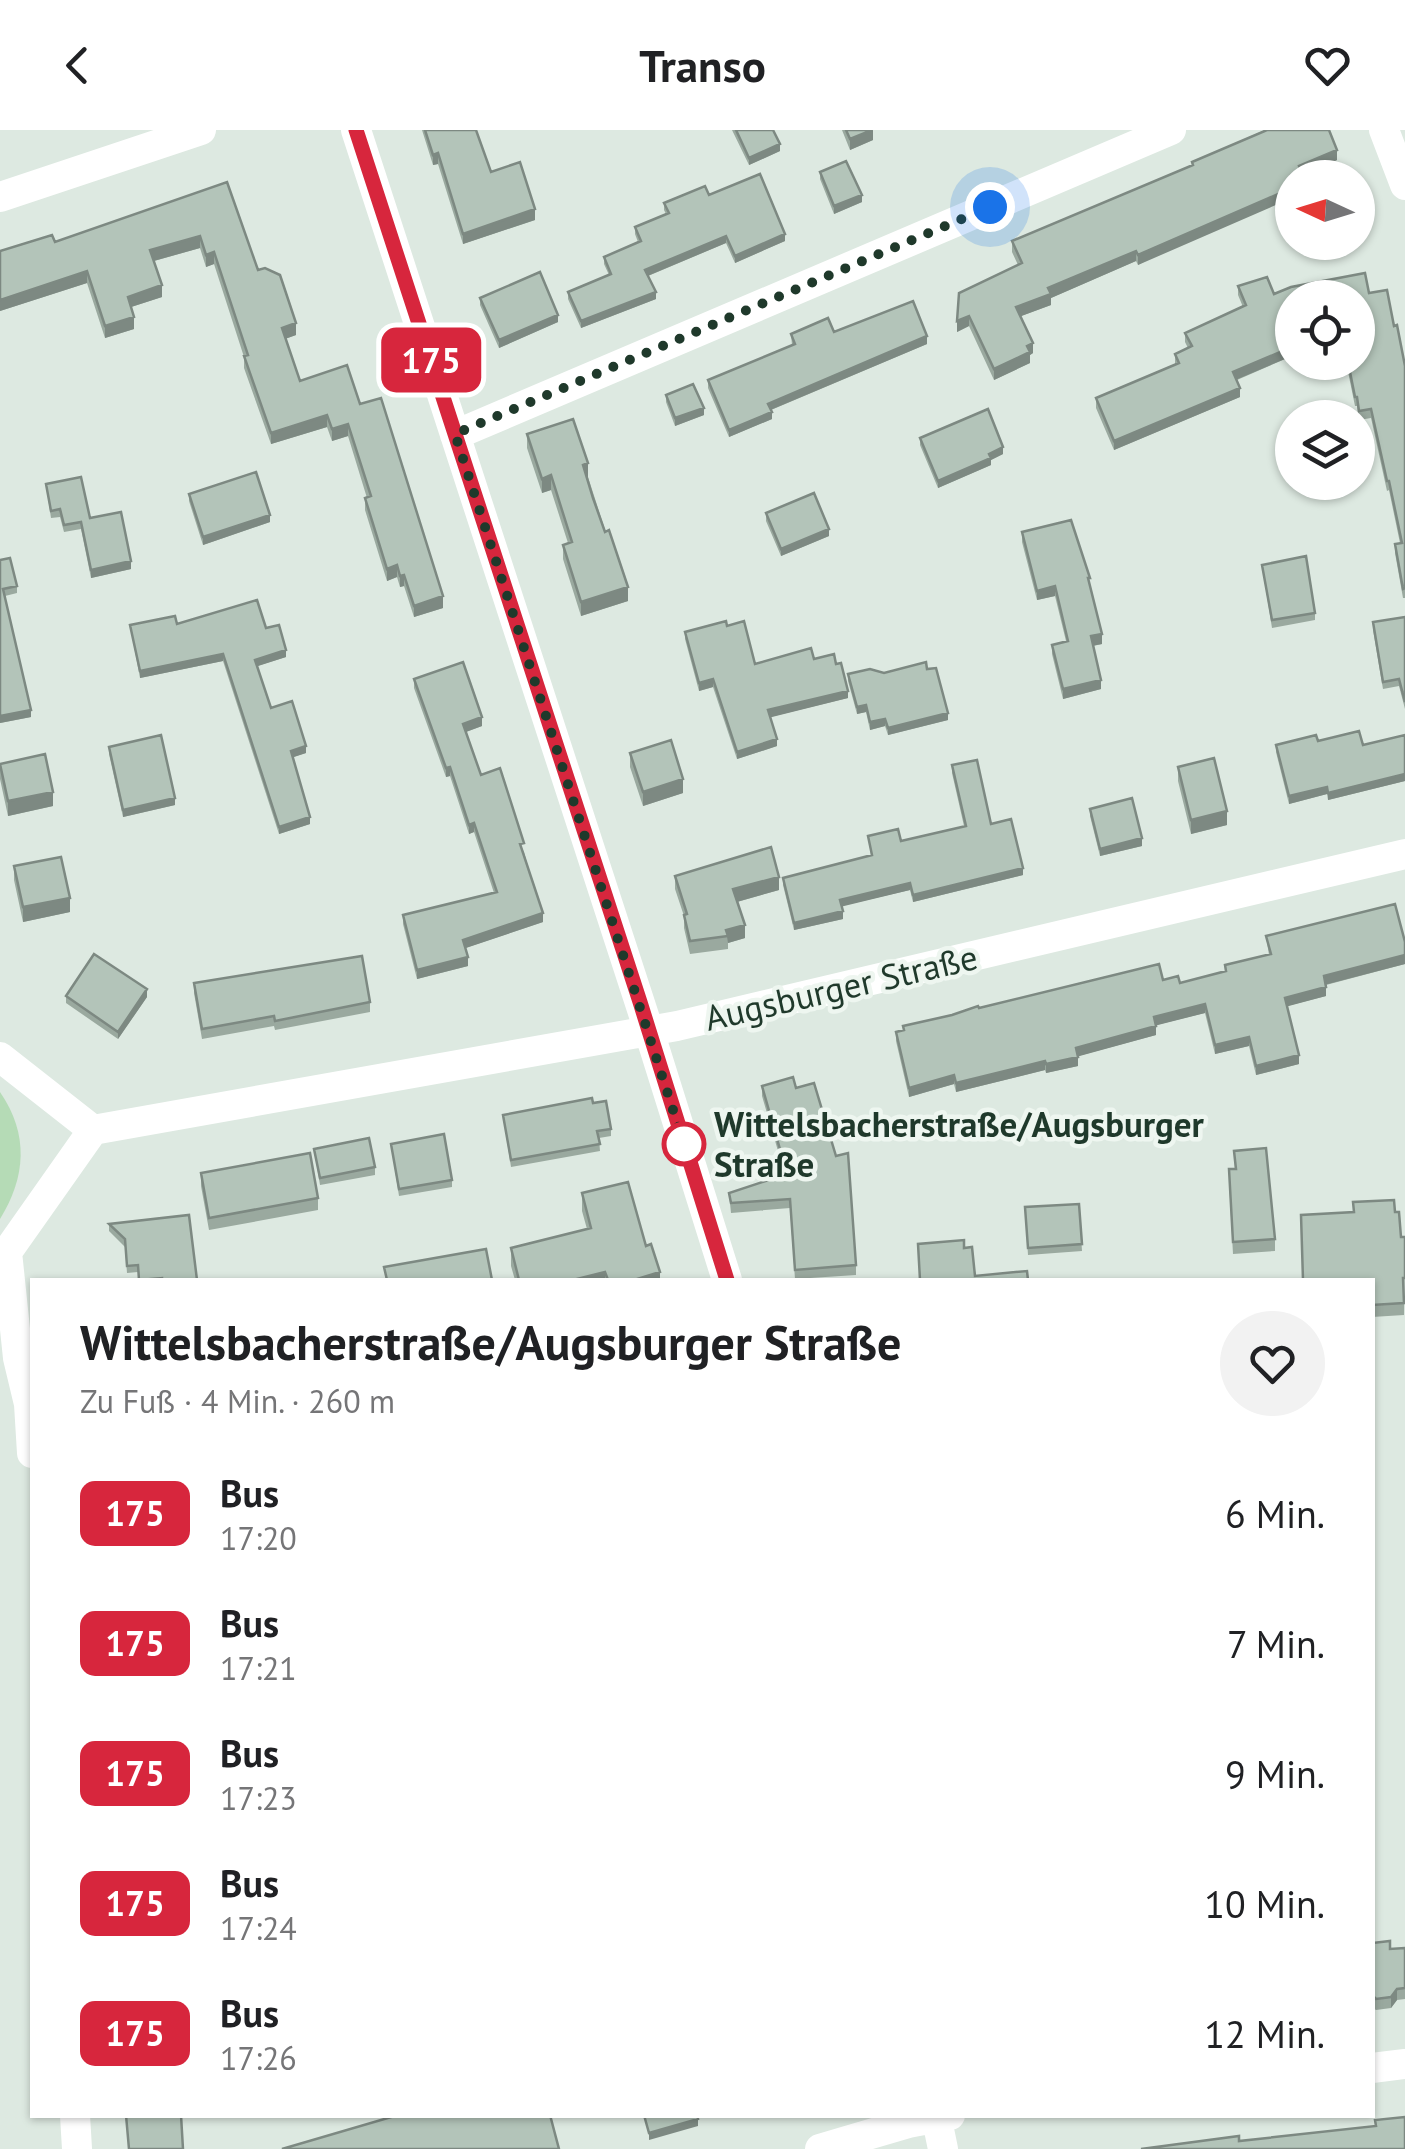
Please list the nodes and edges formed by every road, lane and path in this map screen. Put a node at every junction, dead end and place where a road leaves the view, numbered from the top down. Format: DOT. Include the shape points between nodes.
graph roads {
  1 [pos="201,130"];
  2 [pos="356,130"];
  3 [pos="1170,130"];
  4 [pos="1384,130"];
  5 [pos="1405,185"];
  6 [pos="0,197"];
  7 [pos="455,434"];
  8 [pos="1405,854"];
  9 [pos="649,1031"];
  10 [pos="0,1056"];
  11 [pos="93,1130"];
  12 [pos="3,1253"];
  13 [pos="725,1278"];
  14 [pos="30,1420"];
  15 [pos="1405,2064"];
  16 [pos="1375,2068"];
  17 [pos="75,2118"];
  18 [pos="934,2118"];
  19 [pos="941,2118"];
  20 [pos="77,2149"];
  21 [pos="820,2149"];
  22 [pos="943,2149"];
  1 -- 6 [label="street"];
  2 -- 7 [label="street"];
  3 -- 7 [label="street"];
  4 -- 5 [label="street"];
  7 -- 9 [label="street"];
  8 -- 9 [label="street, Augsburger Straße"];
  9 -- 11 [label="street, Augsburger Straße"];
  9 -- 13 [label="street"];
  10 -- 11 [label="street"];
  11 -- 12 [label="street"];
  12 -- 14 [label="street"];
  15 -- 16 [label="street"];
  17 -- 20 [label="street"];
  18 -- 21 [label="street"];
  19 -- 22 [label="street"];
}
